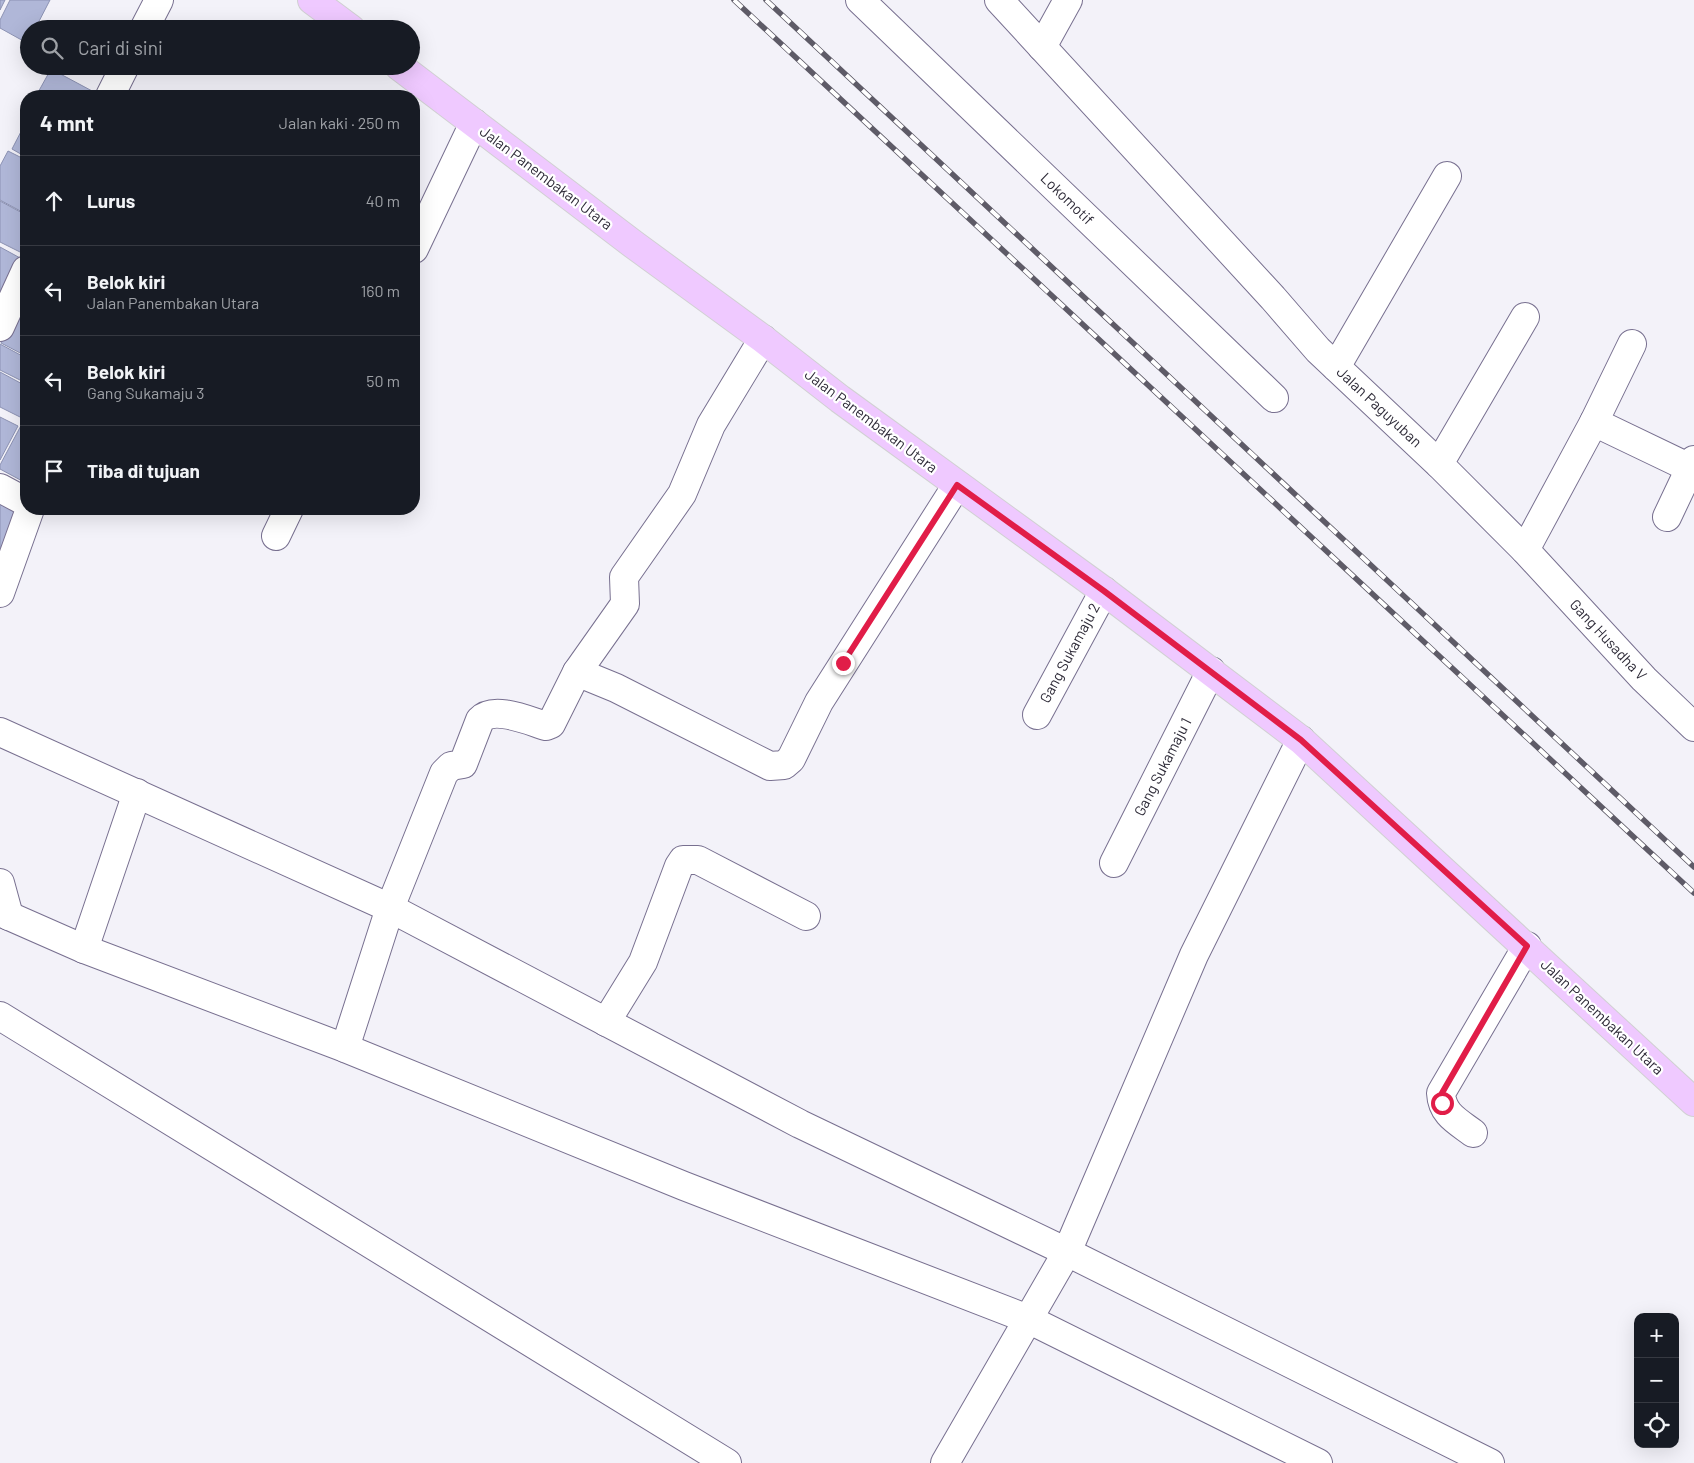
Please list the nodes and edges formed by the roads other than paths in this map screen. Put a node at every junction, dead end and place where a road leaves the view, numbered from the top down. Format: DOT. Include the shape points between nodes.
graph roads {
  1 [pos="158,0"];
  2 [pos="312,0"];
  3 [pos="860,0"];
  4 [pos="999,0"];
  5 [pos="1068,0"];
  6 [pos="148,20"];
  7 [pos="338,20"];
  8 [pos="1042,47"];
  9 [pos="120,75"];
  10 [pos="411,75"];
  11 [pos="113,90"];
  12 [pos="474,123"];
  13 [pos="1448,176"];
  14 [pos="420,236"];
  15 [pos="20,283"];
  16 [pos="1525,317"];
  17 [pos="0,327"];
  18 [pos="763,339"];
  19 [pos="1632,344"];
  20 [pos="1327,358"];
  21 [pos="1274,398"];
  22 [pos="1594,422"];
  23 [pos="1439,464"];
  24 [pos="1692,464"];
  25 [pos="957,485"];
  26 [pos="0,488"];
  27 [pos="20,499"];
  28 [pos="28,515"];
  29 [pos="286,515"];
  30 [pos="1667,517"];
  31 [pos="276,536"];
  32 [pos="1525,550"];
  33 [pos="1104,591"];
  34 [pos="0,593"];
  35 [pos="577,672"];
  36 [pos="1211,672"];
  37 [pos="1037,715"];
  38 [pos="1694,727"];
  39 [pos="0,732"];
  40 [pos="1301,740"];
  41 [pos="137,793"];
  42 [pos="1114,863"];
  43 [pos="0,883"];
  44 [pos="390,908"];
  45 [pos="4,914"];
  46 [pos="806,916"];
  47 [pos="1527,946"];
  48 [pos="84,949"];
  49 [pos="0,1016"];
  50 [pos="606,1022"];
  51 [pos="345,1048"];
  52 [pos="1694,1102"];
  53 [pos="1473,1133"];
  54 [pos="1067,1252"];
  55 [pos="1028,1319"];
  56 [pos="727,1463"];
  57 [pos="945,1463"];
  58 [pos="1318,1463"];
  59 [pos="1490,1463"];
  1 -- 6 [label="street"];
  2 -- 7 [label="main road"];
  3 -- 21 [label="street, Lokomotif"];
  4 -- 8 [label="street, Jalan Paguyuban"];
  5 -- 8 [label="street"];
  8 -- 20 [label="street, Jalan Paguyuban"];
  9 -- 11 [label="street"];
  10 -- 12 [label="main road, Jalan Panembakan Utara"];
  12 -- 14 [label="street"];
  12 -- 18 [label="main road, Jalan Panembakan Utara"];
  13 -- 20 [label="street"];
  15 -- 17 [label="street"];
  16 -- 23 [label="street"];
  18 -- 25 [label="main road, Jalan Panembakan Utara"];
  18 -- 35 [label="street" via="711,426 682,494 624,577 625,604"];
  19 -- 22 [label="street"];
  20 -- 23 [label="street, Jalan Paguyuban"];
  22 -- 24 [label="street"];
  22 -- 32 [label="street"];
  23 -- 32 [label="street, Jalan Paguyuban"];
  24 -- 30 [label="street"];
  25 -- 33 [label="main road, Jalan Panembakan Utara"];
  25 -- 35 [label="street" via="820,702 791,759 784,765 770,766 616,688"];
  26 -- 27 [label="street"];
  28 -- 34 [label="street"];
  29 -- 31 [label="street"];
  32 -- 38 [label="street, Gang Husadha V" via="1644,679"];
  33 -- 36 [label="main road, Jalan Panembakan Utara"];
  33 -- 37 [label="street, Gang Sukamaju 2"];
  35 -- 44 [label="street" via="549,726 496,713 480,720 463,764 451,766 444,772"];
  36 -- 40 [label="main road, Jalan Panembakan Utara"];
  36 -- 42 [label="street, Gang Sukamaju 1"];
  39 -- 41 [label="street"];
  40 -- 47 [label="main road, Jalan Panembakan Utara"];
  40 -- 54 [label="street" via="1194,955"];
  41 -- 44 [label="street"];
  41 -- 48 [label="street"];
  43 -- 45 [label="street"];
  44 -- 50 [label="street"];
  44 -- 51 [label="street"];
  45 -- 48 [label="street"];
  46 -- 50 [label="street" via="698,860 683,860 643,962"];
  47 -- 52 [label="main road, Jalan Panembakan Utara"];
  47 -- 53 [label="street" via="1442,1093 1442,1103 1448,1114"];
  48 -- 51 [label="street"];
  49 -- 56 [label="street"];
  50 -- 54 [label="street" via="800,1124"];
  51 -- 55 [label="street" via="684,1186"];
  54 -- 55 [label="street"];
  54 -- 59 [label="street"];
  55 -- 57 [label="street"];
  55 -- 58 [label="street"];
}
